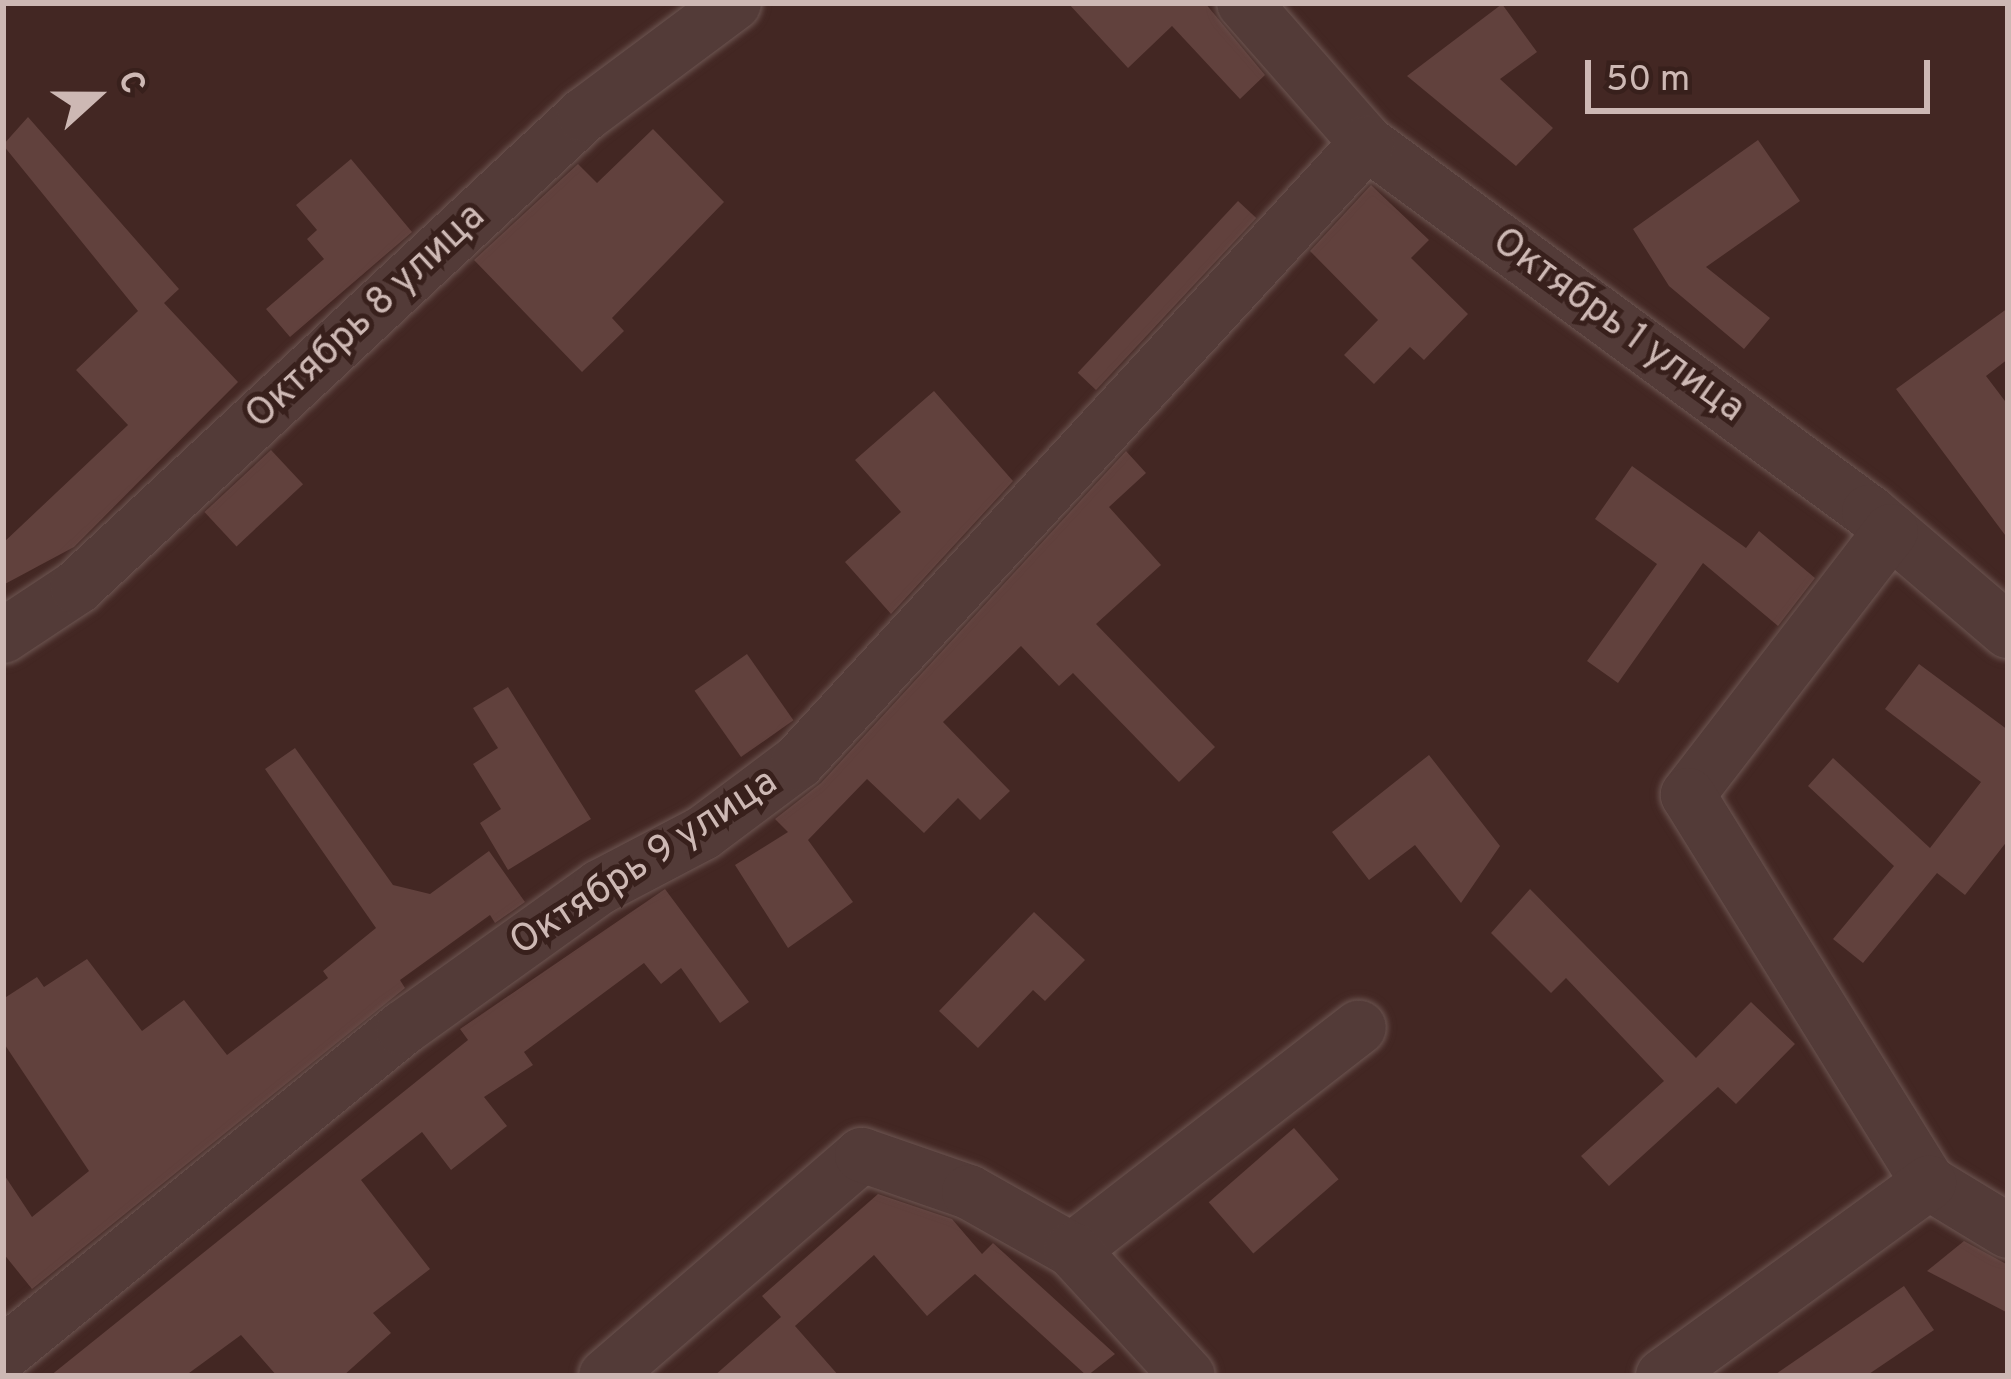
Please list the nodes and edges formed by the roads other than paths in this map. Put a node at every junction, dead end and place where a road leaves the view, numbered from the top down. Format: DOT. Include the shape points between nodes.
graph roads {
  1 [pos="734,3"];
  2 [pos="1244,3"];
  3 [pos="1367,143"];
  4 [pos="1891,531"];
  5 [pos="2008,632"];
  6 [pos="3,636"];
  7 [pos="1359,1027"];
  8 [pos="1929,1183"];
  9 [pos="2008,1231"];
  10 [pos="1072,1250"];
  11 [pos="3,1354"];
  12 [pos="606,1376"];
  13 [pos="1189,1376"];
  14 [pos="1663,1376"];
  1 -- 6 [label="street, Октябрь 8 улица" via="584,115 77,586"];
  2 -- 3 [label="street, Октябрь 1 улица"];
  3 -- 4 [label="street, Октябрь 1 улица"];
  3 -- 11 [label="street, Октябрь 9 улица" via="798,762 703,833 601,887 403,1028"];
  4 -- 5 [label="street, Октябрь 1 улица"];
  4 -- 8 [label="street" via="1688,795"];
  7 -- 10 [label="street"];
  8 -- 9 [label="street"];
  8 -- 14 [label="street"];
  10 -- 12 [label="street" via="969,1192 862,1155"];
  10 -- 13 [label="street"];
}
